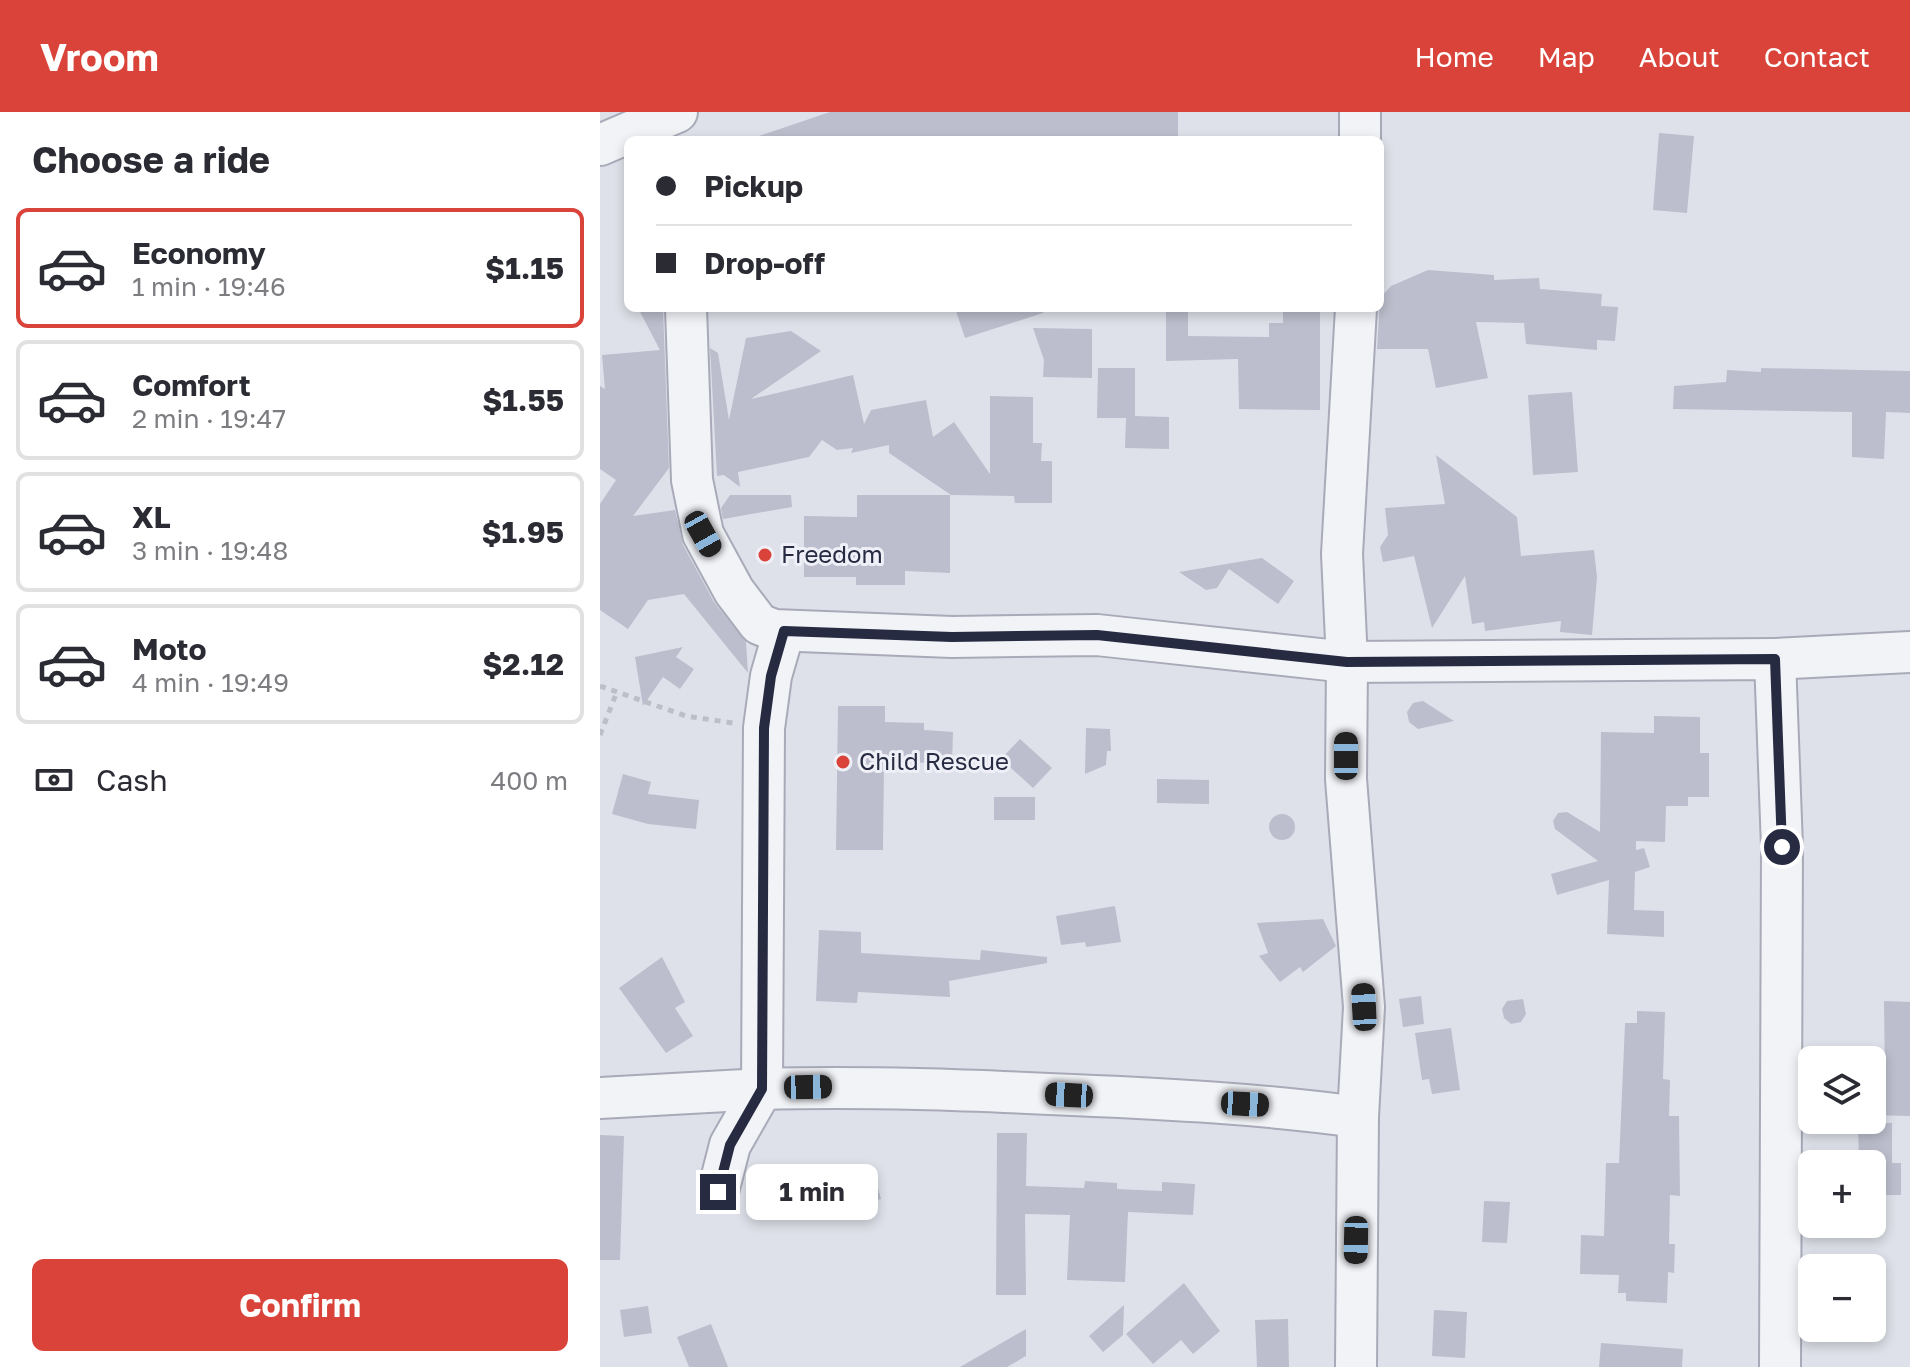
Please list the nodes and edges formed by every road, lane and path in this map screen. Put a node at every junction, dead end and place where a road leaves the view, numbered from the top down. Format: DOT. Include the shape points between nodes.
graph roads {
  1 [pos="1360,112"];
  2 [pos="669,120"];
  3 [pos="624,136"];
  4 [pos="625,136"];
  5 [pos="1360,136"];
  6 [pos="600,145"];
  7 [pos="686,312"];
  8 [pos="1356,312"];
  9 [pos="784,631"];
  10 [pos="1910,652"];
  11 [pos="1775,659"];
  12 [pos="1347,662"];
  13 [pos="600,686"];
  14 [pos="616,694"];
  15 [pos="764,728"];
  16 [pos="600,735"];
  17 [pos="762,1089"];
  18 [pos="600,1098"];
  19 [pos="1358,1117"];
  20 [pos="718,1192"];
  21 [pos="1356,1367"];
  22 [pos="1780,1367"];
  1 -- 5 [label="street"];
  2 -- 4 [label="street"];
  3 -- 6 [label="street"];
  7 -- 9 [label="street" via="692,480 703,534 759,624"];
  8 -- 12 [label="street" via="1342,554"];
  9 -- 12 [label="street" via="1097,635"];
  9 -- 15 [label="street"];
  10 -- 11 [label="street"];
  11 -- 12 [label="street"];
  11 -- 22 [label="street" via="1782,847"];
  12 -- 19 [label="street" via="1346,779 1364,1007"];
  13 -- 14 [label="path"];
  14 -- 15 [label="path" via="686,716"];
  14 -- 16 [label="path"];
  15 -- 17 [label="street"];
  17 -- 18 [label="street"];
  17 -- 19 [label="street" via="927,1088 1276,1106"];
  17 -- 20 [label="street" via="730,1145"];
  19 -- 21 [label="street"];
}
